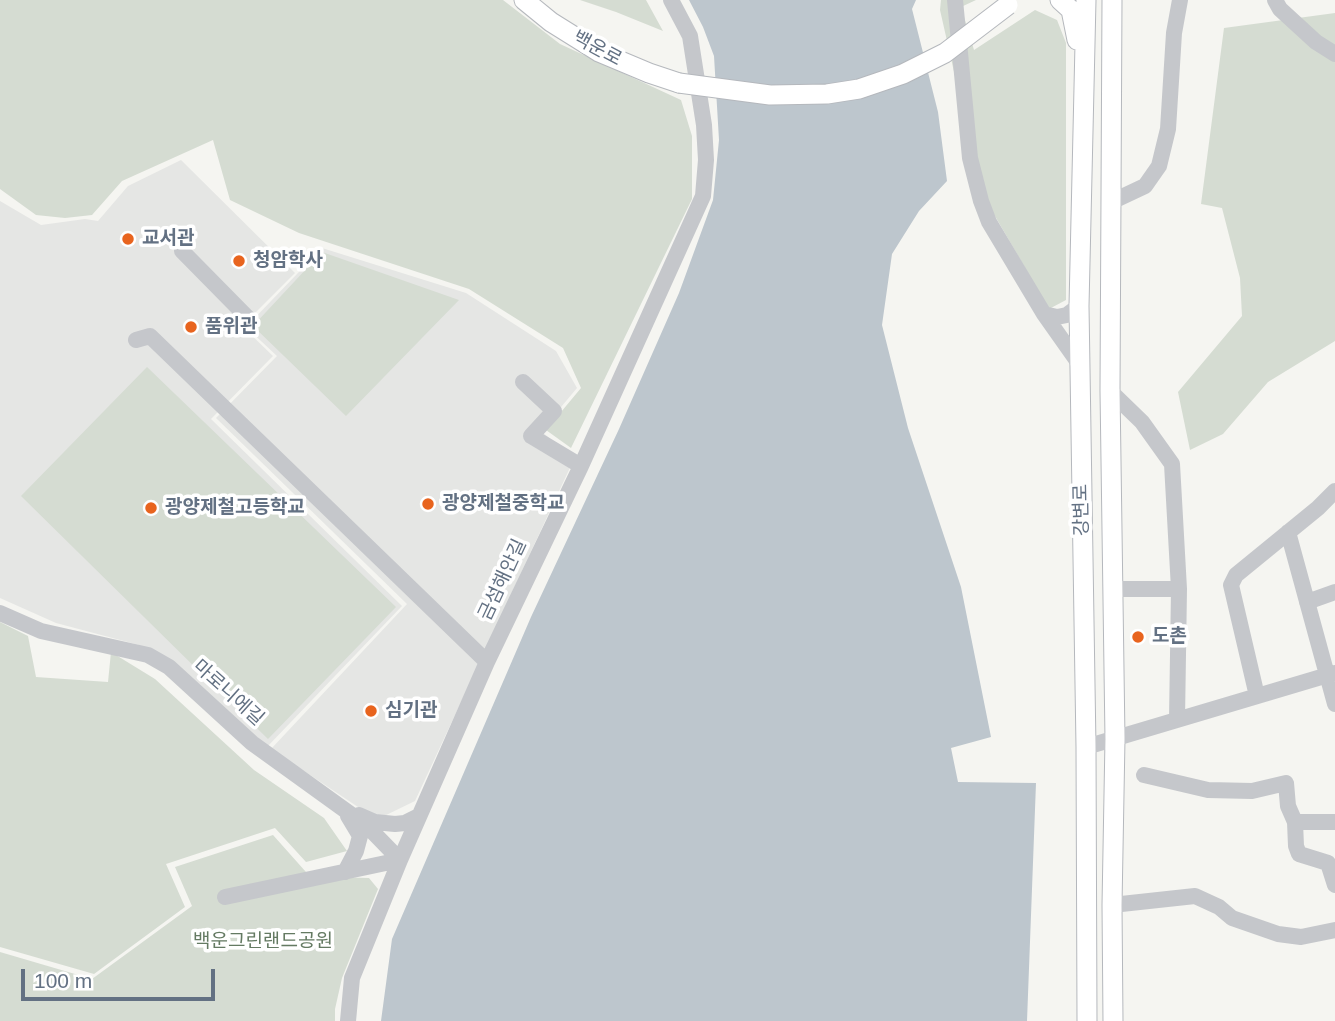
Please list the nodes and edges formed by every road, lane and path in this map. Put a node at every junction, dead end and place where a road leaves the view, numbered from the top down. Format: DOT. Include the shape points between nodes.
graph roads {
  1 [pos="524,0"];
  2 [pos="671,0"];
  3 [pos="956,0"];
  4 [pos="1060,0"];
  5 [pos="1086,0"];
  6 [pos="1112,0"];
  7 [pos="1120,0"];
  8 [pos="1180,0"];
  9 [pos="1275,0"];
  10 [pos="1013,1"];
  11 [pos="1335,54"];
  12 [pos="1111,103"];
  13 [pos="1084,104"];
  14 [pos="1111,202"];
  15 [pos="182,251"];
  16 [pos="1079,306"];
  17 [pos="1044,314"];
  18 [pos="248,317"];
  19 [pos="136,340"];
  20 [pos="1080,365"];
  21 [pos="523,382"];
  22 [pos="1110,391"];
  23 [pos="581,466"];
  24 [pos="1335,491"];
  25 [pos="1288,532"];
  26 [pos="1113,589"];
  27 [pos="1180,589"];
  28 [pos="1335,592"];
  29 [pos="1307,602"];
  30 [pos="0,613"];
  31 [pos="487,662"];
  32 [pos="1331,674"];
  33 [pos="1257,696"];
  34 [pos="1335,704"];
  35 [pos="1177,720"];
  36 [pos="1115,739"];
  37 [pos="1086,747"];
  38 [pos="1144,775"];
  39 [pos="340,806"];
  40 [pos="419,816"];
  41 [pos="1295,822"];
  42 [pos="1335,822"];
  43 [pos="400,860"];
  44 [pos="345,872"];
  45 [pos="1335,885"];
  46 [pos="225,897"];
  47 [pos="1112,905"];
  48 [pos="1335,930"];
  49 [pos="348,1021"];
  50 [pos="1087,1021"];
  51 [pos="1113,1021"];
  1 -- 10 [label="main road, 백운로, bridge" via="599,52 649,73 679,83 770,95 827,94 892,79 945,53"];
  2 -- 23 [label="street, 금섬해안길" via="690,36 704,125 703,196"];
  3 -- 17 [label="street" via="970,158 981,201"];
  4 -- 13 [label="main road" via="1071,10 1076,27"];
  5 -- 13 [label="main road, 강변로"];
  6 -- 12 [label="main road, 강변로"];
  7 -- 12 [label="main road"];
  8 -- 14 [label="street" via="1168,129 1159,166 1145,186"];
  9 -- 11 [label="street" via="1316,42"];
  12 -- 14 [label="main road, 강변로"];
  13 -- 16 [label="main road, 강변로"];
  14 -- 22 [label="main road, 강변로"];
  15 -- 18 [label="street"];
  16 -- 17 [label="street" via="1067,315"];
  16 -- 20 [label="main road, 강변로"];
  17 -- 20 [label="street"];
  19 -- 31 [label="street" via="150,336"];
  20 -- 37 [label="main road, 강변로"];
  21 -- 23 [label="street" via="554,411 531,436"];
  22 -- 26 [label="main road, 강변로"];
  22 -- 27 [label="street" via="1142,422 1172,464"];
  23 -- 31 [label="street, 금섬해안길"];
  24 -- 25 [label="street"];
  25 -- 29 [label="street"];
  25 -- 33 [label="street" via="1236,575 1231,585"];
  26 -- 27 [label="street"];
  26 -- 36 [label="main road, 강변로"];
  27 -- 35 [label="street"];
  28 -- 29 [label="street"];
  29 -- 32 [label="street"];
  30 -- 39 [label="street, 마로니에길" via="41,631 159,661 272,760"];
  31 -- 40 [label="street, 금섬해안길"];
  32 -- 33 [label="street"];
  32 -- 34 [label="street"];
  33 -- 35 [label="street"];
  35 -- 36 [label="street"];
  36 -- 37 [label="street"];
  36 -- 47 [label="main road, 강변로"];
  37 -- 50 [label="main road, 강변로"];
  38 -- 41 [label="street" via="1208,790 1252,790 1286,783"];
  39 -- 40 [label="street" via="375,822 405,823"];
  39 -- 43 [label="street, 마로니에길"];
  39 -- 44 [label="street" via="360,836"];
  40 -- 43 [label="street, 금섬해안길"];
  41 -- 42 [label="street"];
  41 -- 45 [label="street" via="1299,854 1328,863"];
  43 -- 44 [label="street"];
  43 -- 49 [label="street, 금섬해안길" via="352,978"];
  44 -- 46 [label="street"];
  47 -- 48 [label="street" via="1195,896 1232,918 1278,934 1301,937"];
  47 -- 51 [label="main road, 강변로"];
}
